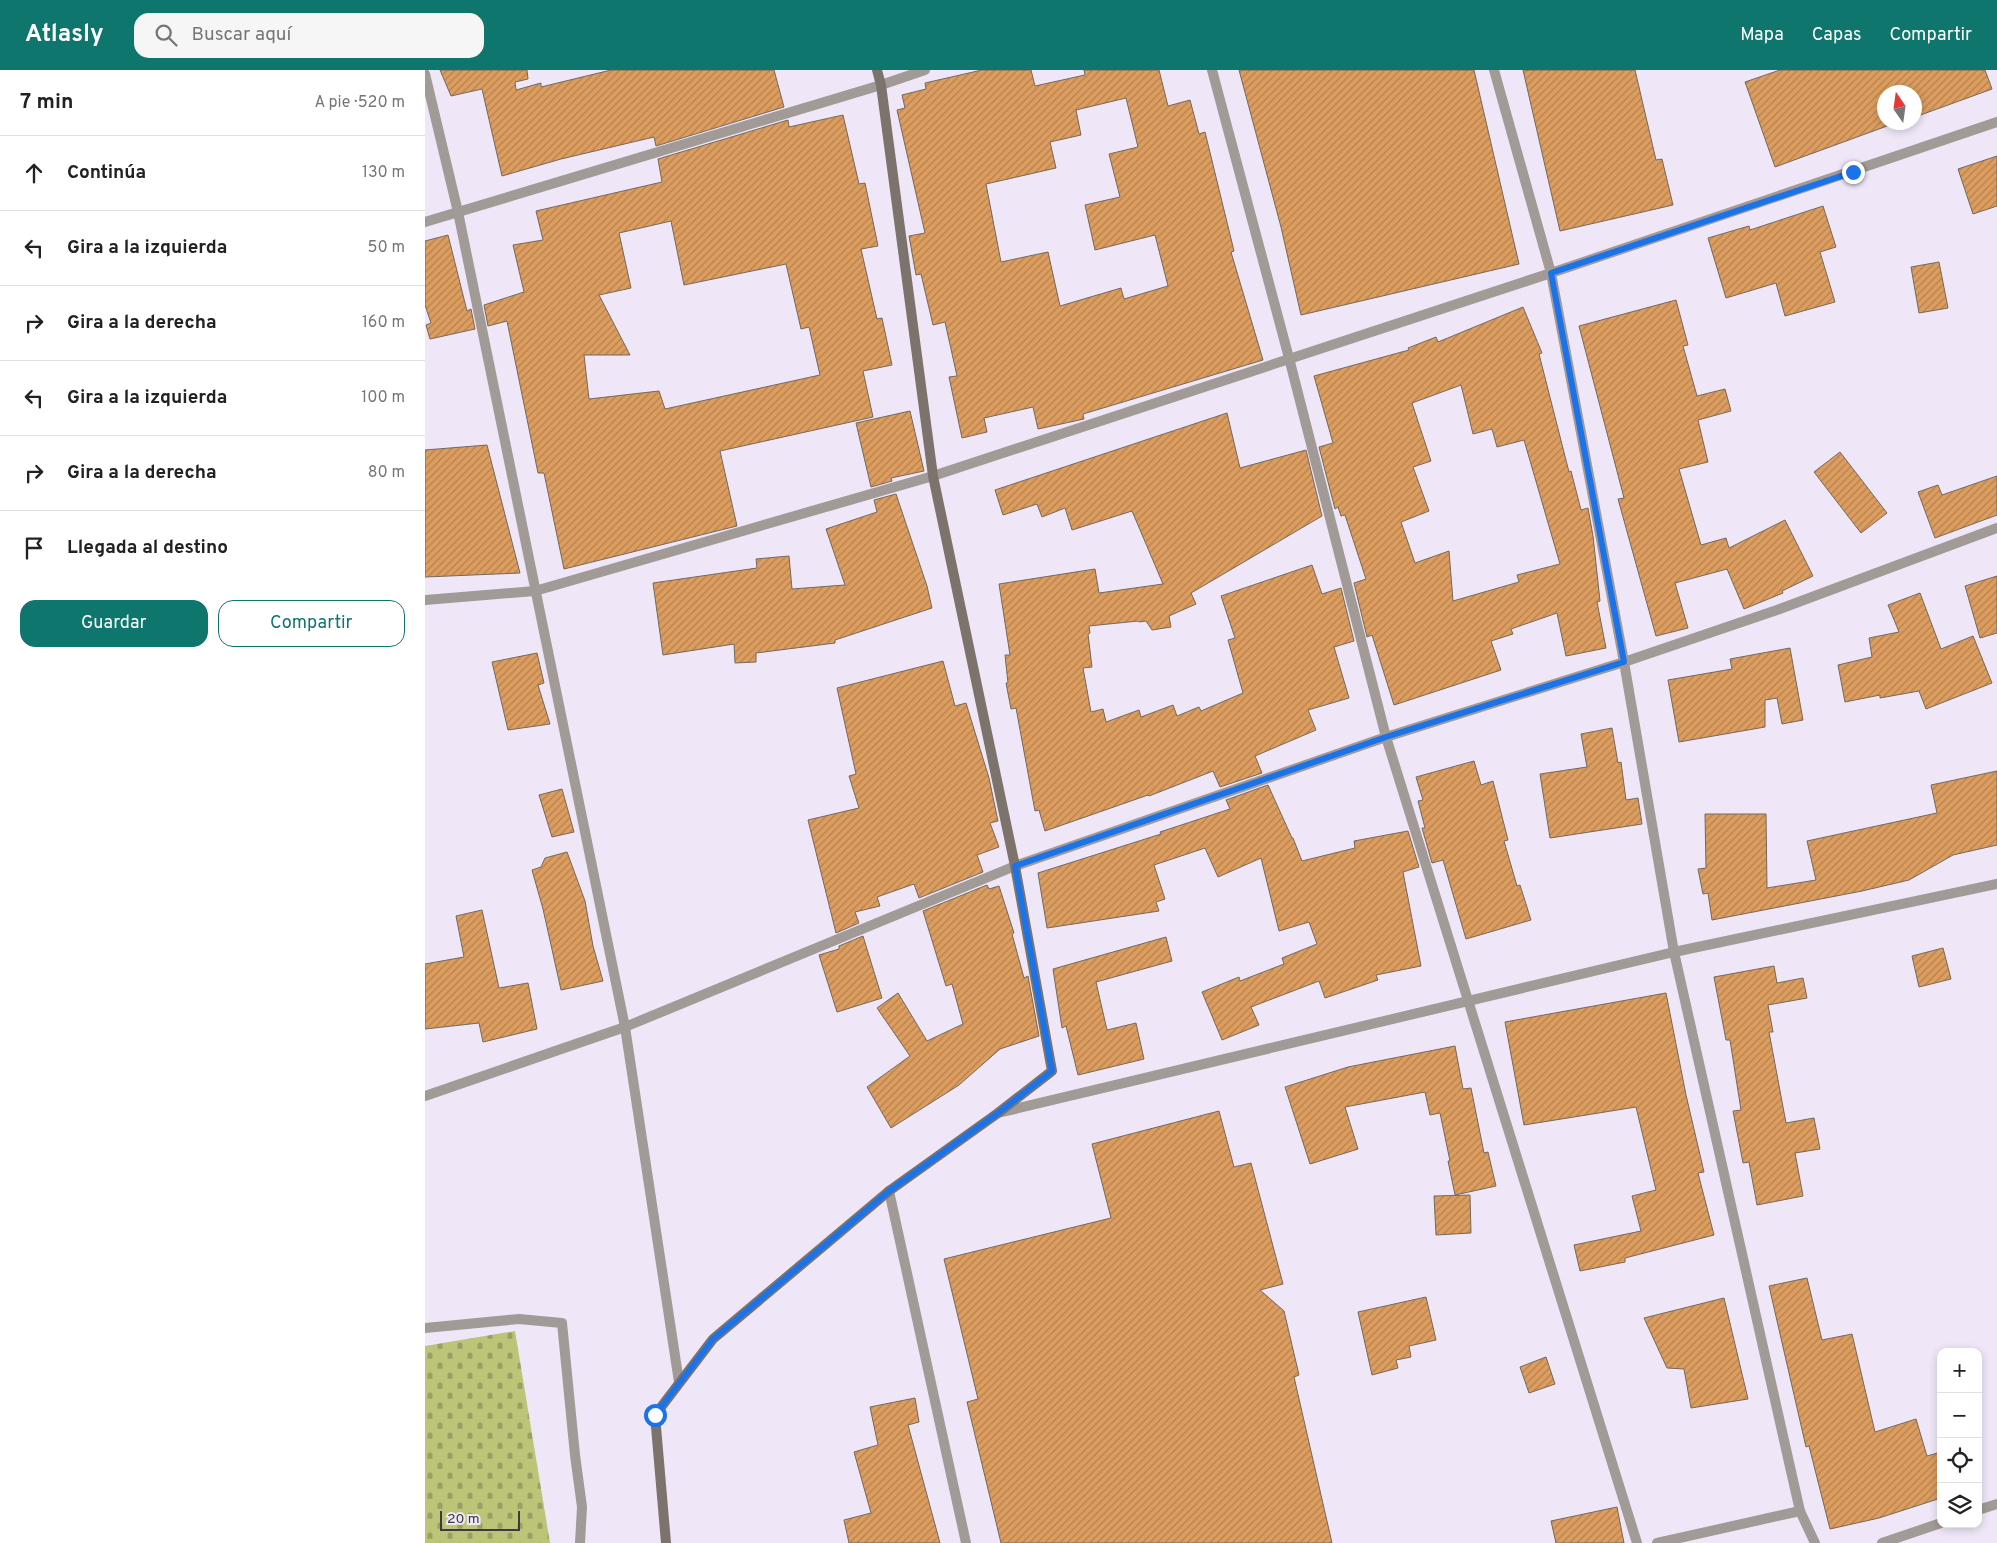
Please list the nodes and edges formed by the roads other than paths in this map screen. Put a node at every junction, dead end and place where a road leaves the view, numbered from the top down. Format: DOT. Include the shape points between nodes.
graph roads {
  1 [pos="877,70"];
  2 [pos="925,70"];
  3 [pos="1212,70"];
  4 [pos="1494,70"];
  5 [pos="425,74"];
  6 [pos="881,85"];
  7 [pos="1997,122"];
  8 [pos="458,212"];
  9 [pos="425,222"];
  10 [pos="1551,273"];
  11 [pos="1289,358"];
  12 [pos="933,476"];
  13 [pos="1997,528"];
  14 [pos="535,591"];
  15 [pos="425,600"];
  16 [pos="1624,662"];
  17 [pos="1386,737"];
  18 [pos="1015,866"];
  19 [pos="1997,884"];
  20 [pos="1674,952"];
  21 [pos="1467,1002"];
  22 [pos="625,1027"];
  23 [pos="425,1096"];
  24 [pos="998,1113"];
  25 [pos="889,1191"];
  26 [pos="425,1328"];
  27 [pos="679,1382"];
  28 [pos="1997,1504"];
  29 [pos="1982,1509"];
  30 [pos="1800,1511"];
  31 [pos="1937,1524"];
  32 [pos="579,1543"];
  33 [pos="666,1543"];
  34 [pos="966,1543"];
  35 [pos="1637,1543"];
  36 [pos="1657,1543"];
  37 [pos="1815,1543"];
  38 [pos="1882,1543"];
  1 -- 6 [label="street"];
  2 -- 6 [label="street"];
  3 -- 11 [label="street"];
  4 -- 10 [label="street"];
  5 -- 8 [label="street"];
  6 -- 8 [label="street"];
  6 -- 12 [label="street"];
  7 -- 10 [label="street"];
  8 -- 9 [label="street"];
  8 -- 14 [label="street"];
  10 -- 11 [label="street"];
  10 -- 16 [label="street"];
  11 -- 12 [label="street"];
  11 -- 17 [label="street"];
  12 -- 14 [label="street"];
  12 -- 18 [label="street"];
  13 -- 16 [label="street" via="1777,610"];
  14 -- 15 [label="street"];
  14 -- 22 [label="street"];
  16 -- 17 [label="street"];
  16 -- 20 [label="street"];
  17 -- 18 [label="street"];
  17 -- 21 [label="street"];
  18 -- 22 [label="street"];
  18 -- 24 [label="street" via="1052,1071"];
  19 -- 20 [label="street"];
  20 -- 21 [label="street"];
  20 -- 30 [label="street"];
  21 -- 24 [label="street"];
  21 -- 35 [label="street"];
  22 -- 23 [label="street"];
  22 -- 27 [label="street"];
  24 -- 25 [label="street"];
  25 -- 27 [label="street" via="713,1339"];
  25 -- 34 [label="street"];
  26 -- 32 [label="street" via="519,1319 562,1323 582,1507"];
  27 -- 33 [label="street" via="655,1415"];
  28 -- 29 [label="street"];
  30 -- 36 [label="street"];
  30 -- 37 [label="street"];
  31 -- 38 [label="street"];
}
